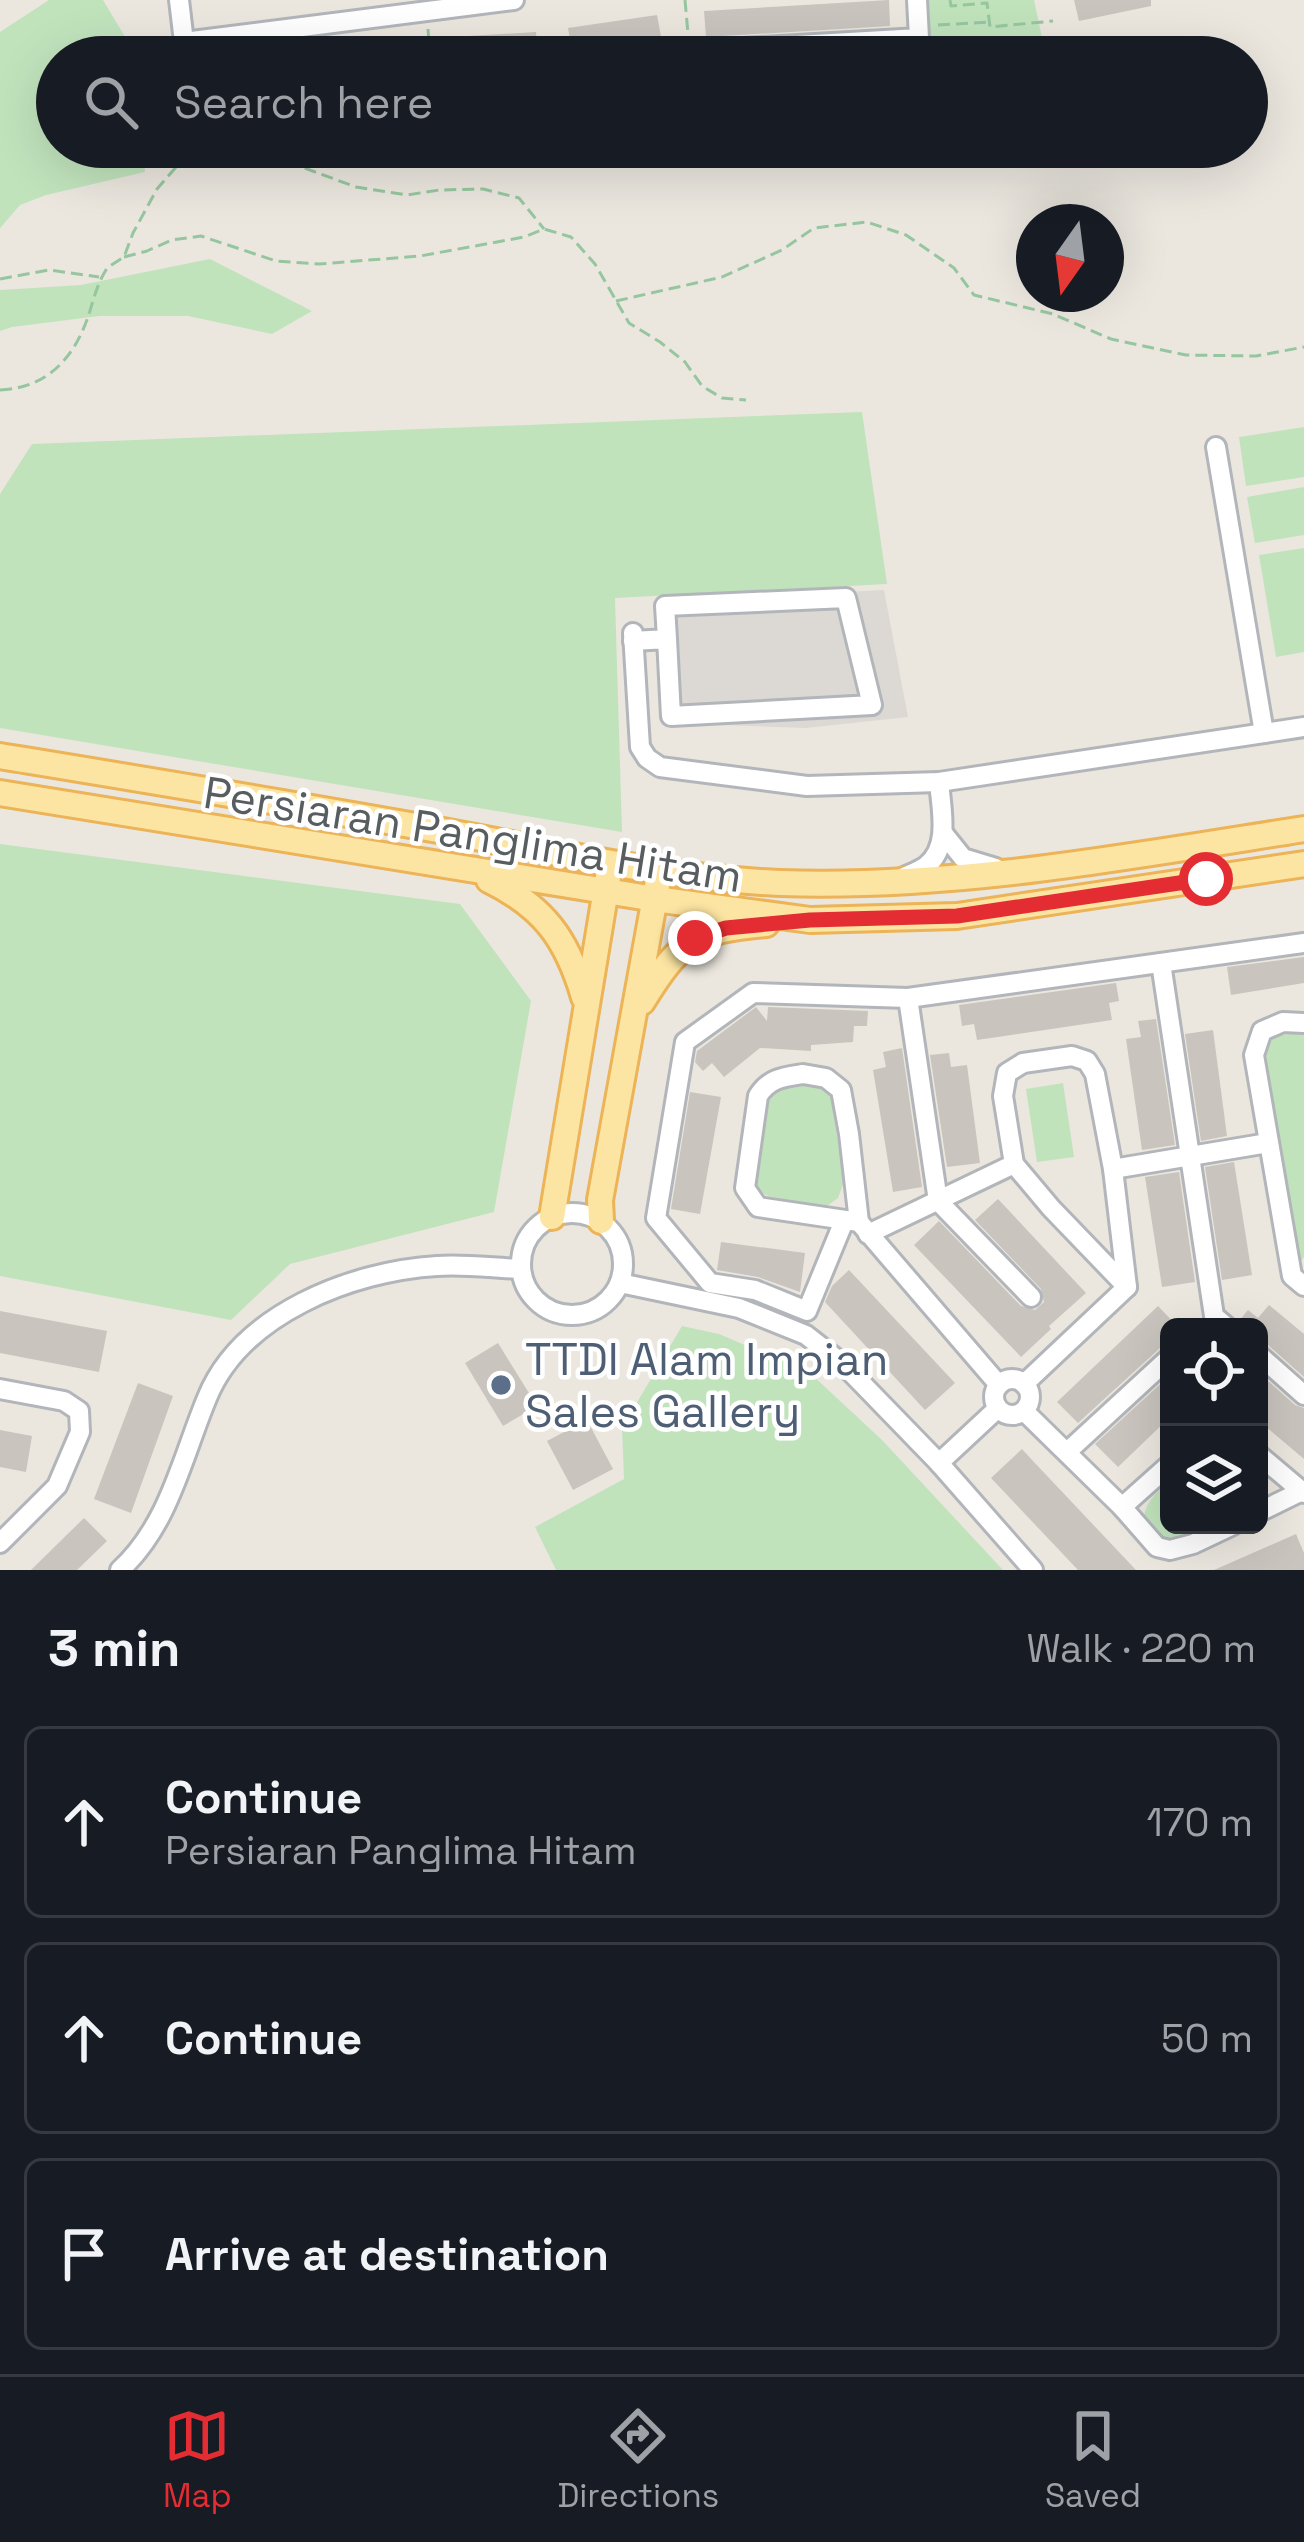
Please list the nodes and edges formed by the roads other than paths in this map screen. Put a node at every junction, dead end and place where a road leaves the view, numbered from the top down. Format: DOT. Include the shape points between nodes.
graph roads {
  1 [pos="179,0"];
  2 [pos="514,0"];
  3 [pos="916,0"];
  4 [pos="181,36"];
  5 [pos="270,36"];
  6 [pos="919,36"];
  7 [pos="1216,447"];
  8 [pos="667,639"];
  9 [pos="1304,727"];
  10 [pos="1264,733"];
  11 [pos="0,756"];
  12 [pos="939,782"];
  13 [pos="0,794"];
  14 [pos="1304,829"];
  15 [pos="943,832"];
  16 [pos="610,862"];
  17 [pos="1304,865"];
  18 [pos="465,868"];
  19 [pos="660,872"];
  20 [pos="1017,873"];
  21 [pos="890,884"];
  22 [pos="606,891"];
  23 [pos="655,899"];
  24 [pos="810,920"];
  25 [pos="1304,943"];
  26 [pos="1162,963"];
  27 [pos="908,998"];
  28 [pos="586,1005"];
  29 [pos="634,1015"];
  30 [pos="1304,1023"];
  31 [pos="1268,1143"];
  32 [pos="1190,1156"];
  33 [pos="1014,1164"];
  34 [pos="1113,1169"];
  35 [pos="938,1201"];
  36 [pos="552,1217"];
  37 [pos="601,1221"];
  38 [pos="857,1226"];
  39 [pos="1122,1228"];
  40 [pos="1084,1241"];
  41 [pos="520,1269"];
  42 [pos="620,1283"];
  43 [pos="1304,1286"];
  44 [pos="1127,1287"];
  45 [pos="1031,1297"];
  46 [pos="1213,1318"];
  47 [pos="1268,1363"];
  48 [pos="1160,1366"];
  49 [pos="999,1384"];
  50 [pos="1024,1384"];
  51 [pos="0,1390"];
  52 [pos="1304,1395"];
  53 [pos="998,1408"];
  54 [pos="1024,1411"];
  55 [pos="1066,1452"];
  56 [pos="939,1463"];
  57 [pos="1268,1463"];
  58 [pos="1160,1473"];
  59 [pos="1303,1492"];
  60 [pos="1122,1507"];
  61 [pos="1268,1509"];
  62 [pos="1214,1534"];
  63 [pos="0,1543"];
  64 [pos="120,1570"];
  65 [pos="1033,1570"];
  1 -- 4 [label="street"];
  2 -- 5 [label="street"];
  3 -- 6 [label="street"];
  7 -- 10 [label="street"];
  8 -- 8 [label="street" via="665,606 846,598 872,706 671,716"];
  8 -- 12 [label="street" via="633,637 640,747 660,767 807,786"];
  9 -- 10 [label="street"];
  10 -- 12 [label="street"];
  11 -- 16 [label="main road, Persiaran Panglima Hitam"];
  12 -- 15 [label="street"];
  13 -- 18 [label="main road, Persiaran Panglima Hitam"];
  14 -- 20 [label="main road, Persiaran Panglima Hitam"];
  15 -- 20 [label="street" via="963,858"];
  15 -- 21 [label="street" via="930,864"];
  16 -- 19 [label="main road, Persiaran Panglima Hitam"];
  16 -- 22 [label="main road"];
  17 -- 24 [label="main road, Persiaran Panglima Hitam" via="957,916"];
  18 -- 22 [label="main road, Persiaran Panglima Hitam"];
  18 -- 28 [label="main road" via="545,917"];
  19 -- 21 [label="main road, Persiaran Panglima Hitam"];
  19 -- 23 [label="main road"];
  20 -- 21 [label="main road, Persiaran Panglima Hitam"];
  22 -- 23 [label="main road, Persiaran Panglima Hitam"];
  22 -- 28 [label="main road"];
  23 -- 24 [label="main road, Persiaran Panglima Hitam"];
  23 -- 29 [label="main road"];
  24 -- 29 [label="main road" via="695,938 666,964"];
  25 -- 26 [label="street"];
  26 -- 27 [label="street"];
  26 -- 32 [label="street"];
  27 -- 35 [label="street"];
  27 -- 38 [label="street" via="753,993 685,1042 656,1218 710,1283 806,1311"];
  28 -- 36 [label="main road"];
  29 -- 37 [label="main road"];
  30 -- 31 [label="street" via="1283,1022 1258,1039"];
  31 -- 32 [label="street"];
  31 -- 43 [label="street" via="1292,1276"];
  32 -- 34 [label="street"];
  32 -- 46 [label="street"];
  33 -- 34 [label="street" via="1007,1072 1072,1056 1087,1060 1095,1074"];
  33 -- 35 [label="street"];
  33 -- 40 [label="street"];
  34 -- 39 [label="street"];
  35 -- 38 [label="street"];
  35 -- 45 [label="street"];
  36 -- 37 [label="street"];
  36 -- 41 [label="street" via="528,1238"];
  37 -- 42 [label="street" via="622,1249"];
  38 -- 38 [label="street" via="758,1207 745,1188 764,1086 803,1074 841,1090"];
  38 -- 49 [label="street"];
  39 -- 40 [label="street" via="1111,1246"];
  39 -- 44 [label="street"];
  40 -- 44 [label="street"];
  41 -- 42 [label="street" via="534,1298 563,1315 597,1310"];
  41 -- 64 [label="street" via="436,1266 376,1276 270,1320 208,1392 155,1528"];
  42 -- 56 [label="street" via="739,1308 806,1335"];
  44 -- 50 [label="street"];
  47 -- 52 [label="street"];
  48 -- 55 [label="street"];
  49 -- 50 [label="street"];
  49 -- 53 [label="street"];
  50 -- 54 [label="street"];
  51 -- 63 [label="street" via="64,1401 79,1412 80,1432 57,1486"];
  53 -- 54 [label="street"];
  53 -- 56 [label="street"];
  54 -- 55 [label="street"];
  55 -- 60 [label="street"];
  56 -- 65 [label="street"];
  57 -- 59 [label="street"];
  58 -- 60 [label="street"];
  59 -- 61 [label="street"];
  60 -- 62 [label="street" via="1170,1550"];
}
